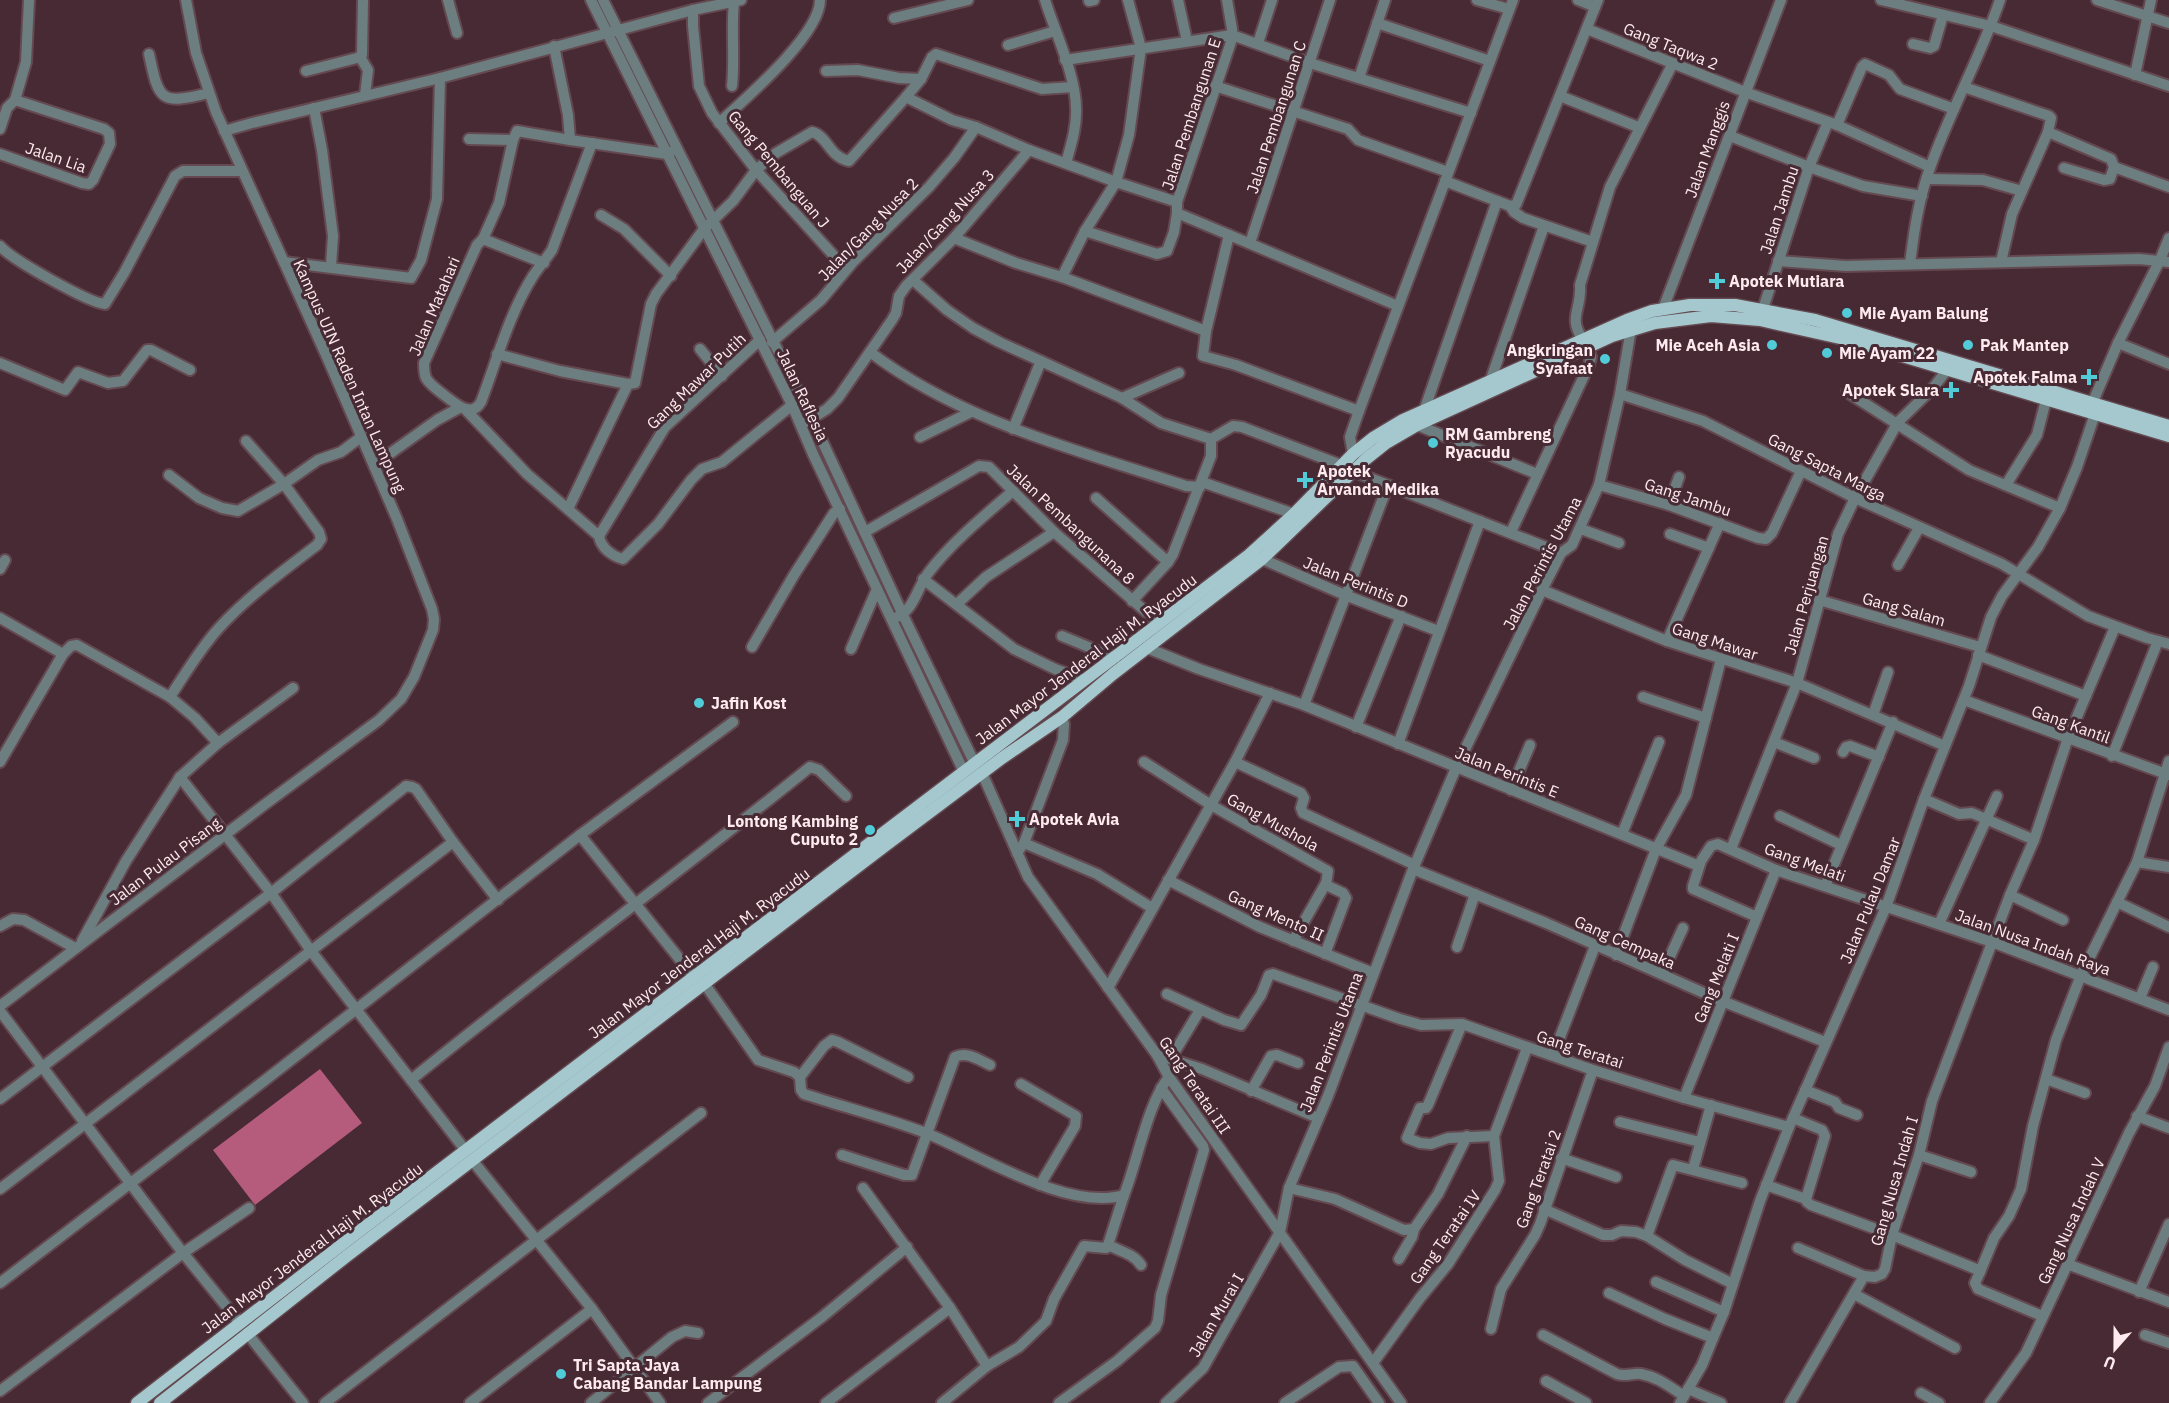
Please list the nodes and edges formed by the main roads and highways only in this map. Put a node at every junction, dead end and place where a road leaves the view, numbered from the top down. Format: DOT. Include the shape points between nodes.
graph roads {
  1 [pos="1850,335"];
  2 [pos="1863,339"];
  3 [pos="1585,343"];
  4 [pos="2094,409"];
  5 [pos="2169,426"];
  6 [pos="2169,436"];
  7 [pos="1347,468"];
  8 [pos="1143,646"];
  9 [pos="1113,674"];
  10 [pos="1087,679"];
  11 [pos="973,772"];
  12 [pos="699,980"];
  13 [pos="693,992"];
  14 [pos="667,998"];
  15 [pos="663,1015"];
  16 [pos="637,1021"];
  17 [pos="469,1156"];
  18 [pos="244,1328"];
  19 [pos="137,1403"];
  20 [pos="160,1403"];
  1 -- 2 [label="main road, Jalan Mayor Jenderal Haji M. Ryacudu"];
  1 -- 3 [label="main road, Jalan Mayor Jenderal Haji M. Ryacudu" via="1730,316 1680,318"];
  1 -- 3 [label="main road, Jalan Mayor Jenderal Haji M. Ryacudu" via="1763,309 1719,304 1663,309 1627,320"];
  2 -- 4 [label="main road, Jalan Mayor Jenderal Haji M. Ryacudu"];
  2 -- 4 [label="main road, Jalan Mayor Jenderal Haji M. Ryacudu" via="1947,370 2046,400"];
  3 -- 7 [label="main road, Jalan Mayor Jenderal Haji M. Ryacudu" via="1417,425"];
  3 -- 7 [label="main road, Jalan Mayor Jenderal Haji M. Ryacudu" via="1425,408 1380,433 1353,454"];
  4 -- 5 [label="main road, Jalan Mayor Jenderal Haji M. Ryacudu"];
  4 -- 6 [label="main road, Jalan Mayor Jenderal Haji M. Ryacudu"];
  7 -- 8 [label="main road, Jalan Mayor Jenderal Haji M. Ryacudu" via="1249,555 1160,624"];
  7 -- 8 [label="main road, Jalan Mayor Jenderal Haji M. Ryacudu" via="1262,559"];
  8 -- 9 [label="main road, Jalan Mayor Jenderal Haji M. Ryacudu"];
  8 -- 10 [label="main road, Jalan Mayor Jenderal Haji M. Ryacudu" via="1115,658"];
  9 -- 10 [label="main road" via="1110,666"];
  9 -- 11 [label="main road, Jalan Mayor Jenderal Haji M. Ryacudu" via="1062,717"];
  10 -- 11 [label="main road, Jalan Mayor Jenderal Haji M. Ryacudu"];
  11 -- 12 [label="main road, Jalan Mayor Jenderal Haji M. Ryacudu"];
  12 -- 13 [label="main road, Jalan Mayor Jenderal Haji M. Ryacudu"];
  12 -- 14 [label="main road, Jalan Mayor Jenderal Haji M. Ryacudu"];
  13 -- 14 [label="main road" via="670,1005"];
  13 -- 15 [label="main road, Jalan Mayor Jenderal Haji M. Ryacudu"];
  14 -- 16 [label="main road, Jalan Mayor Jenderal Haji M. Ryacudu"];
  15 -- 16 [label="main road" via="659,1008"];
  15 -- 17 [label="main road, Jalan Mayor Jenderal Haji M. Ryacudu"];
  16 -- 17 [label="main road, Jalan Mayor Jenderal Haji M. Ryacudu"];
  17 -- 18 [label="main road, Jalan Mayor Jenderal Haji M. Ryacudu"];
  18 -- 19 [label="main road, Jalan Mayor Jenderal Haji M. Ryacudu"];
  18 -- 20 [label="main road, Jalan Mayor Jenderal Haji M. Ryacudu"];
}
